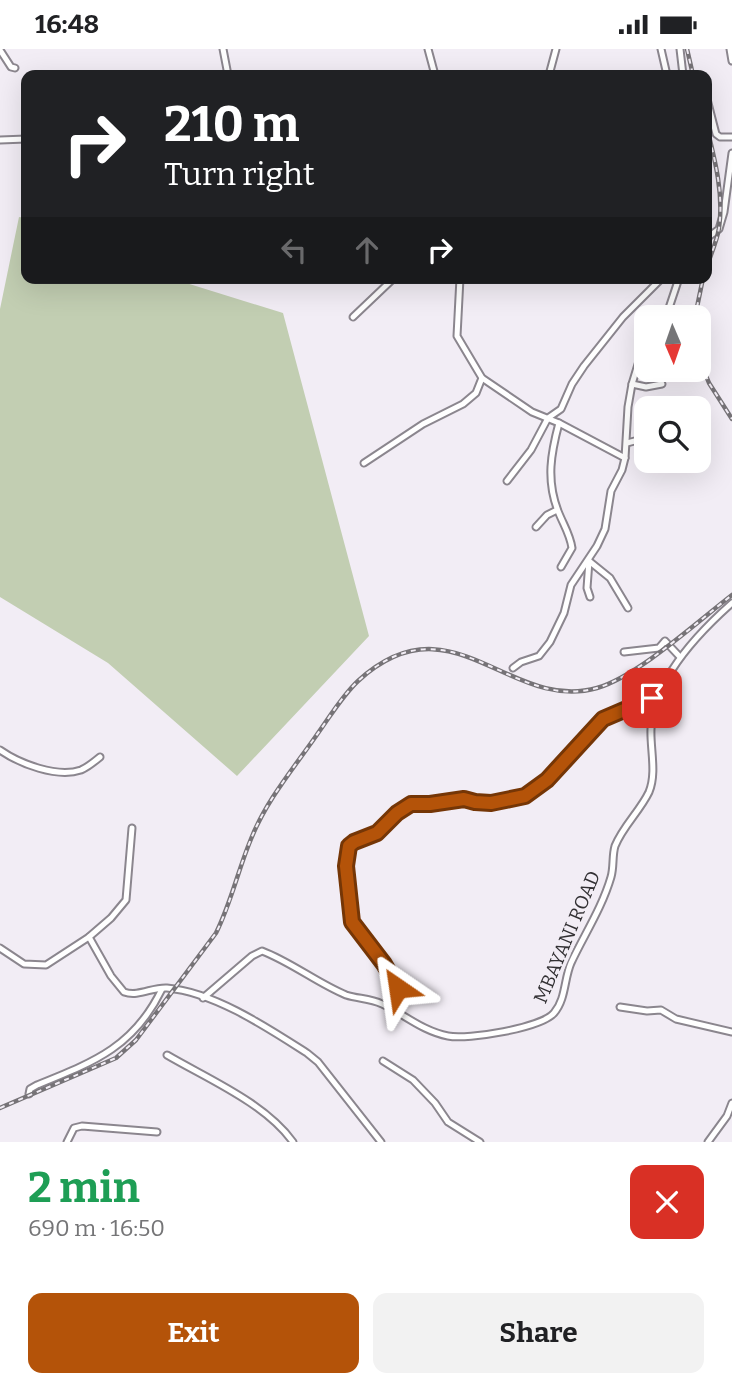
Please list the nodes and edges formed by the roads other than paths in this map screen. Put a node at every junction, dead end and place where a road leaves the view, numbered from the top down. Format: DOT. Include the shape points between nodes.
graph roads {
  1 [pos="223,49"];
  2 [pos="428,49"];
  3 [pos="556,49"];
  4 [pos="661,49"];
  5 [pos="680,49"];
  6 [pos="730,49"];
  7 [pos="0,50"];
  8 [pos="732,61"];
  9 [pos="15,68"];
  10 [pos="227,70"];
  11 [pos="434,70"];
  12 [pos="550,70"];
  13 [pos="666,70"];
  14 [pos="682,70"];
  15 [pos="712,118"];
  16 [pos="732,137"];
  17 [pos="21,139"];
  18 [pos="0,141"];
  19 [pos="732,153"];
  20 [pos="730,177"];
  21 [pos="712,234"];
  22 [pos="388,284"];
  23 [pos="460,284"];
  24 [pos="656,284"];
  25 [pos="677,284"];
  26 [pos="670,305"];
  27 [pos="353,317"];
  28 [pos="634,377"];
  29 [pos="482,378"];
  30 [pos="632,384"];
  31 [pos="662,384"];
  32 [pos="548,418"];
  33 [pos="559,423"];
  34 [pos="634,442"];
  35 [pos="627,443"];
  36 [pos="625,459"];
  37 [pos="364,463"];
  38 [pos="507,481"];
  39 [pos="557,510"];
  40 [pos="536,527"];
  41 [pos="589,559"];
  42 [pos="561,567"];
  43 [pos="590,597"];
  44 [pos="732,603"];
  45 [pos="628,608"];
  46 [pos="624,652"];
  47 [pos="680,657"];
  48 [pos="513,668"];
  49 [pos="664,686"];
  50 [pos="0,750"];
  51 [pos="100,757"];
  52 [pos="132,828"];
  53 [pos="89,937"];
  54 [pos="0,948"];
  55 [pos="162,989"];
  56 [pos="203,997"];
  57 [pos="385,1005"];
  58 [pos="620,1006"];
  59 [pos="732,1032"];
  60 [pos="167,1055"];
  61 [pos="383,1061"];
  62 [pos="30,1094"];
  63 [pos="732,1103"];
  64 [pos="157,1132"];
  65 [pos="67,1142"];
  66 [pos="293,1142"];
  67 [pos="382,1142"];
  68 [pos="480,1142"];
  69 [pos="708,1142"];
  1 -- 10 [label="street"];
  2 -- 11 [label="street"];
  3 -- 12 [label="street"];
  4 -- 13 [label="street"];
  5 -- 14 [label="street"];
  6 -- 8 [label="street"];
  7 -- 9 [label="street"];
  15 -- 16 [label="street" via="716,134"];
  17 -- 18 [label="street"];
  19 -- 20 [label="street"];
  20 -- 21 [label="street" via="719,229"];
  22 -- 27 [label="street"];
  23 -- 29 [label="street" via="457,336"];
  24 -- 32 [label="street" via="623,317 575,378 561,409"];
  25 -- 26 [label="street"];
  28 -- 30 [label="street"];
  29 -- 32 [label="street"];
  29 -- 37 [label="street" via="463,404"];
  30 -- 31 [label="street"];
  30 -- 35 [label="street"];
  32 -- 33 [label="street"];
  32 -- 38 [label="street"];
  33 -- 36 [label="street"];
  33 -- 39 [label="street" via="549,466"];
  34 -- 35 [label="street"];
  35 -- 36 [label="street"];
  36 -- 41 [label="street" via="611,491 605,529"];
  39 -- 40 [label="street"];
  39 -- 42 [label="street" via="572,548"];
  41 -- 43 [label="street"];
  41 -- 45 [label="street" via="610,578"];
  41 -- 48 [label="street" via="571,585 550,642 539,656"];
  44 -- 47 [label="street, MBAYANI ROAD"];
  46 -- 47 [label="street" via="659,648 665,641"];
  47 -- 49 [label="street, MBAYANI ROAD"];
  49 -- 57 [label="street, MBAYANI ROAD" via="651,725 649,790 616,843 610,879 555,1012 529,1025 457,1037 432,1032"];
  49 -- 57 [label="street" via="652,698 603,719 547,780 525,796 491,803 464,799 411,804 377,833 349,846 346,866 352,922 397,984"];
  50 -- 51 [label="street" via="40,768 65,772 81,770"];
  52 -- 53 [label="street" via="125,903"];
  53 -- 54 [label="street" via="40,966 24,964"];
  53 -- 55 [label="street" via="124,992"];
  55 -- 56 [label="street"];
  55 -- 62 [label="street" via="139,1027 112,1051 30,1089"];
  56 -- 57 [label="street, MBAYANI ROAD" via="262,951 349,996"];
  56 -- 67 [label="street" via="313,1057"];
  58 -- 59 [label="street" via="661,1010 676,1019"];
  60 -- 66 [label="street" via="263,1111"];
  61 -- 68 [label="street" via="412,1080 448,1122"];
  63 -- 69 [label="street"];
  64 -- 65 [label="street" via="82,1126 74,1128"];
}
